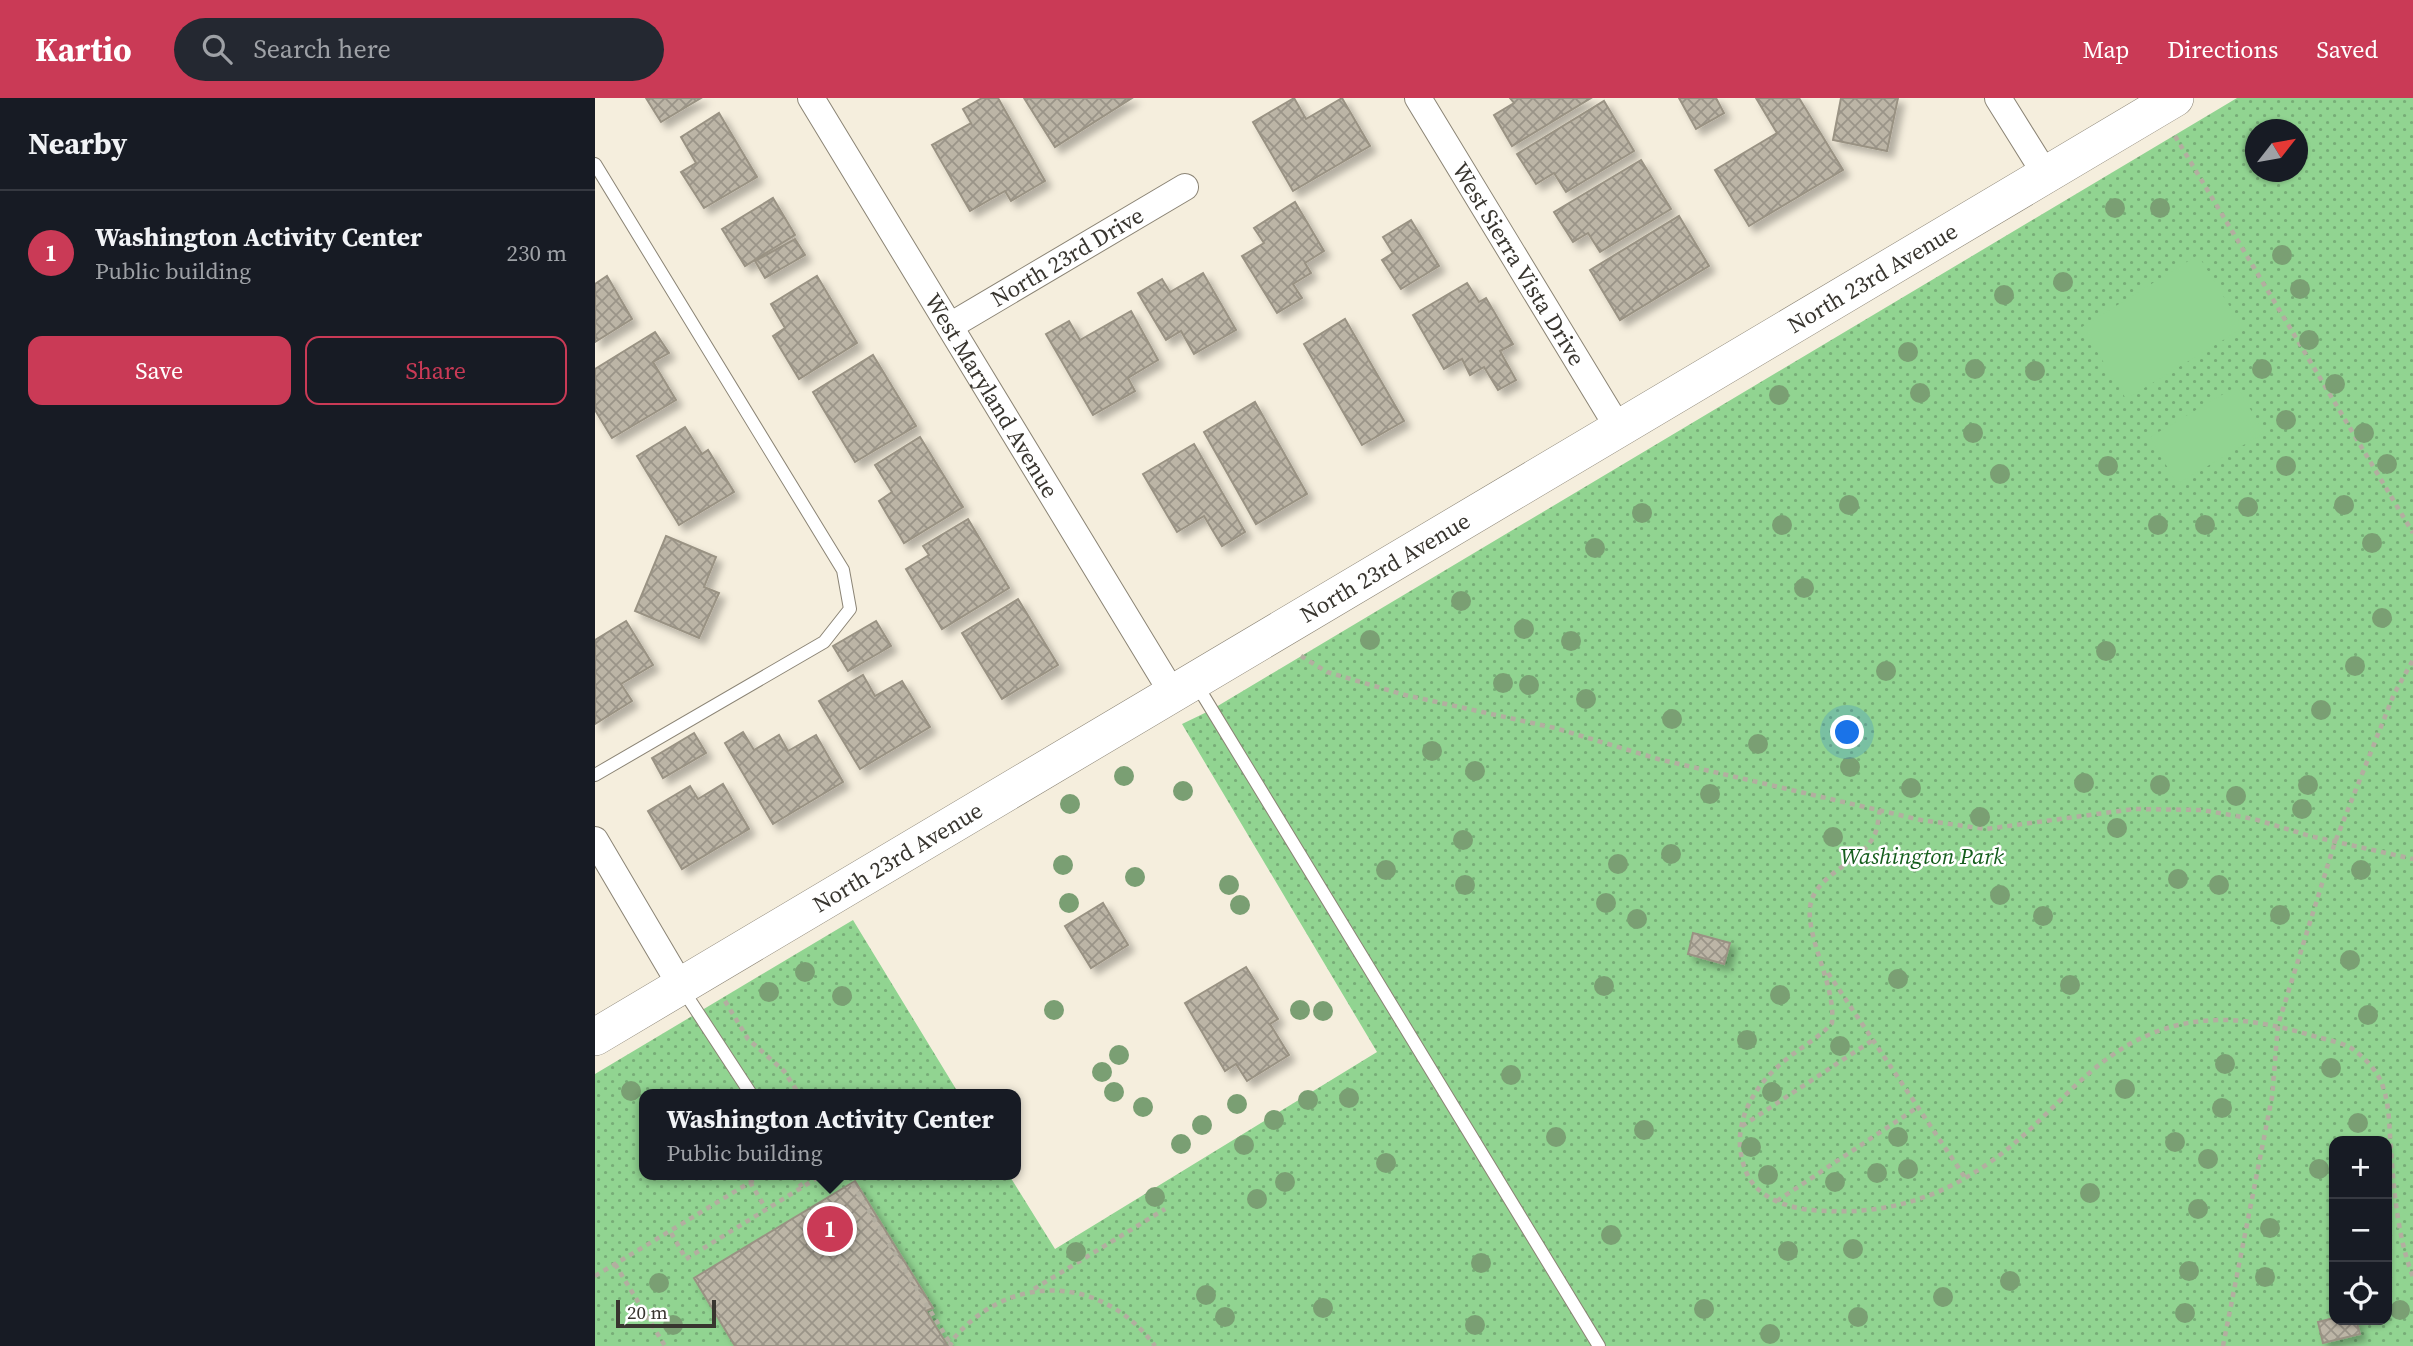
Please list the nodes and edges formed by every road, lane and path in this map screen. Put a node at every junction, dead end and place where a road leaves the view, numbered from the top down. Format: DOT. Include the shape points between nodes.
graph roads {
  1 [pos="811,98"];
  2 [pos="1419,98"];
  3 [pos="1998,98"];
  4 [pos="2175,98"];
  5 [pos="2174,135"];
  6 [pos="595,164"];
  7 [pos="2046,175"];
  8 [pos="1185,187"];
  9 [pos="950,326"];
  10 [pos="1619,429"];
  11 [pos="2413,533"];
  12 [pos="1301,656"];
  13 [pos="2413,660"];
  14 [pos="2411,669"];
  15 [pos="1184,687"];
  16 [pos="595,775"];
  17 [pos="1880,810"];
  18 [pos="595,840"];
  19 [pos="2335,842"];
  20 [pos="2413,859"];
  21 [pos="1824,967"];
  22 [pos="681,986"];
  23 [pos="725,1001"];
  24 [pos="2278,1025"];
  25 [pos="595,1037"];
  26 [pos="1873,1040"];
  27 [pos="748,1089"];
  28 [pos="796,1089"];
  29 [pos="1918,1107"];
  30 [pos="1741,1127"];
  31 [pos="1966,1179"];
  32 [pos="753,1180"];
  33 [pos="797,1180"];
  34 [pos="814,1180"];
  35 [pos="850,1180"];
  36 [pos="750,1182"];
  37 [pos="802,1187"];
  38 [pos="1777,1201"];
  39 [pos="767,1209"];
  40 [pos="1165,1209"];
  41 [pos="670,1231"];
  42 [pos="615,1264"];
  43 [pos="595,1276"];
  44 [pos="2413,1277"];
  45 [pos="1030,1291"];
  46 [pos="951,1344"];
  47 [pos="665,1346"];
  48 [pos="1155,1346"];
  49 [pos="1599,1346"];
  50 [pos="2223,1346"];
  1 -- 9 [label="street, West Maryland Avenue"];
  2 -- 10 [label="street, West Sierra Vista Drive"];
  3 -- 7 [label="street"];
  4 -- 7 [label="street, North 23rd Avenue"];
  5 -- 11 [label="path"];
  6 -- 16 [label="lane" via="843,570 850,609 824,642"];
  7 -- 10 [label="street, North 23rd Avenue"];
  8 -- 9 [label="street, North 23rd Drive"];
  9 -- 15 [label="street, West Maryland Avenue"];
  10 -- 15 [label="street, North 23rd Avenue"];
  12 -- 17 [label="path" via="1327,672 1405,695"];
  13 -- 14 [label="path"];
  14 -- 19 [label="path" via="2394,694"];
  15 -- 22 [label="street, North 23rd Avenue"];
  15 -- 49 [label="lane"];
  17 -- 19 [label="path" via="1986,829 2134,809 2202,810"];
  17 -- 21 [label="path" via="1874,837 1811,900 1810,917"];
  18 -- 22 [label="street"];
  19 -- 20 [label="path"];
  19 -- 24 [label="path"];
  21 -- 26 [label="path"];
  21 -- 30 [label="path" via="1832,992 1832,1023 1761,1083 1747,1105"];
  22 -- 25 [label="street, North 23rd Avenue"];
  22 -- 27 [label="lane"];
  23 -- 28 [label="path" via="748,1039 784,1071"];
  24 -- 31 [label="path" via="2232,1018 2194,1021 2140,1039 2094,1067 2012,1145"];
  24 -- 44 [label="path" via="2352,1048 2381,1082 2387,1101 2399,1222"];
  24 -- 50 [label="path" via="2272,1097"];
  26 -- 29 [label="path"];
  26 -- 30 [label="path"];
  29 -- 31 [label="path"];
  29 -- 38 [label="path"];
  30 -- 38 [label="path" via="1738,1137 1750,1181"];
  31 -- 38 [label="path" via="1887,1209 1840,1213 1797,1209"];
  32 -- 36 [label="path"];
  33 -- 37 [label="path"];
  34 -- 37 [label="path"];
  35 -- 46 [label="path"];
  36 -- 39 [label="path"];
  36 -- 41 [label="path"];
  37 -- 39 [label="path"];
  39 -- 41 [label="path" via="686,1259"];
  40 -- 45 [label="path"];
  41 -- 42 [label="path"];
  42 -- 43 [label="path"];
  42 -- 47 [label="path"];
  45 -- 46 [label="path" via="982,1311"];
  45 -- 48 [label="path" via="1058,1290 1100,1300 1136,1324"];
}
